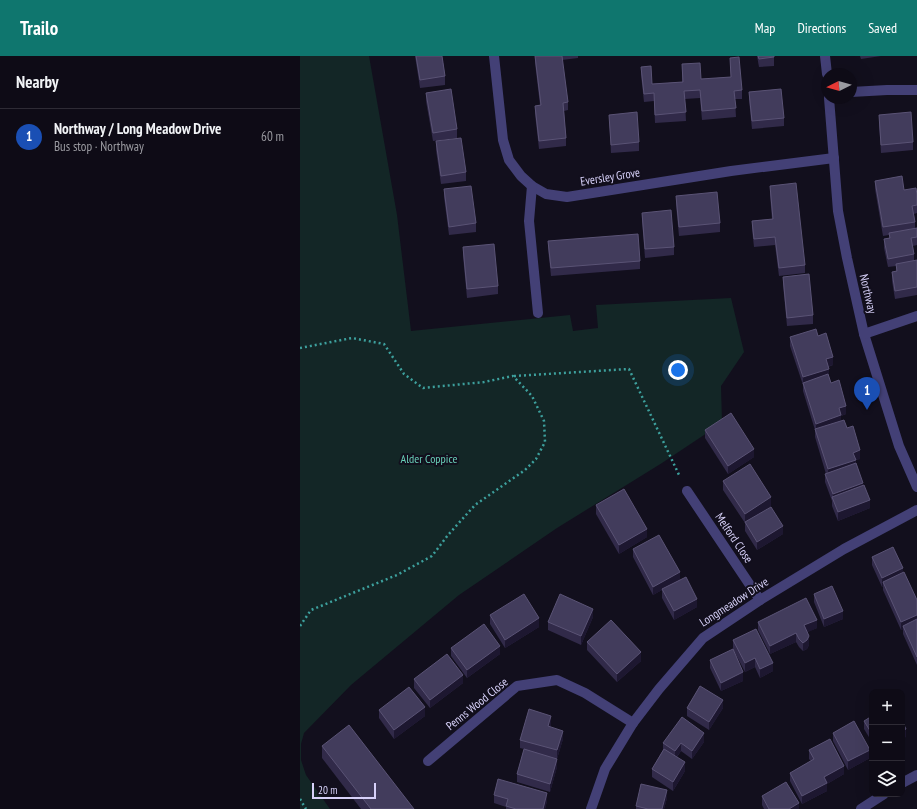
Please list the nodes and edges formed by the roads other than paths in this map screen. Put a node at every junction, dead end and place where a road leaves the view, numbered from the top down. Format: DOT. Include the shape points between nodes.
graph roads {
  1 [pos="494,56"];
  2 [pos="825,56"];
  3 [pos="826,68"];
  4 [pos="917,90"];
  5 [pos="857,92"];
  6 [pos="830,104"];
  7 [pos="834,158"];
  8 [pos="532,186"];
  9 [pos="538,313"];
  10 [pos="917,316"];
  11 [pos="864,334"];
  12 [pos="917,487"];
  13 [pos="687,491"];
  14 [pos="917,510"];
  15 [pos="760,600"];
  16 [pos="633,723"];
  17 [pos="428,761"];
  18 [pos="917,774"];
  19 [pos="905,781"];
  20 [pos="879,797"];
  21 [pos="591,809"];
  22 [pos="861,809"];
  1 -- 8 [label="street, Eversley Grove" via="503,140 509,160"];
  2 -- 3 [label="street"];
  4 -- 5 [label="street"];
  6 -- 7 [label="street, Northway"];
  7 -- 8 [label="street, Eversley Grove" via="724,172 567,197 546,194"];
  7 -- 11 [label="street, Northway" via="838,211"];
  8 -- 9 [label="street" via="529,221"];
  10 -- 11 [label="street"];
  11 -- 12 [label="street, Northway" via="899,446"];
  13 -- 15 [label="street, Melford Close"];
  14 -- 15 [label="street, Longmeadow Drive" via="844,549"];
  15 -- 16 [label="street, Longmeadow Drive" via="703,638"];
  16 -- 17 [label="street, Penns Wood Close" via="585,693 557,680 517,686"];
  16 -- 21 [label="street, Longmeadow Drive" via="605,769"];
  18 -- 19 [label="street"];
  20 -- 22 [label="street"];
}
